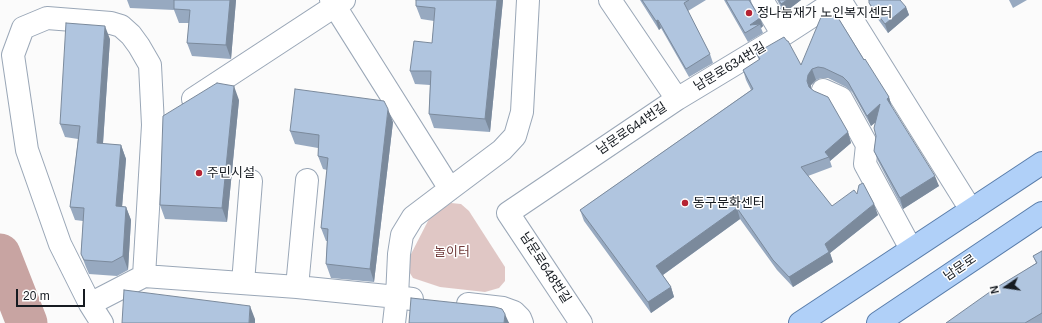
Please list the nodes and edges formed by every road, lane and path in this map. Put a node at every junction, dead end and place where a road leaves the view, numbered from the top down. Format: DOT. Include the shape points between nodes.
graph roads {
  1 [pos="528,0"];
  2 [pos="610,0"];
  3 [pos="762,0"];
  4 [pos="837,0"];
  5 [pos="840,0"];
  6 [pos="337,2"];
  7 [pos="783,35"];
  8 [pos="823,90"];
  9 [pos="677,99"];
  10 [pos="153,125"];
  11 [pos="1042,163"];
  12 [pos="251,180"];
  13 [pos="307,180"];
  14 [pos="450,189"];
  15 [pos="971,210"];
  16 [pos="508,213"];
  17 [pos="1042,213"];
  18 [pos="911,249"];
  19 [pos="144,276"];
  20 [pos="242,283"];
  21 [pos="297,287"];
  22 [pos="397,297"];
  23 [pos="90,304"];
  24 [pos="102,323"];
  25 [pos="394,323"];
  26 [pos="522,323"];
  27 [pos="581,323"];
  28 [pos="800,323"];
  29 [pos="878,323"];
  1 -- 14 [label="street" via="522,112 515,136 502,150"];
  2 -- 9 [label="street, 남문로644번길"];
  3 -- 7 [label="street"];
  4 -- 7 [label="street, 남문로634번길"];
  5 -- 15 [label="street"];
  6 -- 10 [label="street"];
  6 -- 14 [label="street"];
  7 -- 9 [label="street, 남문로634번길"];
  8 -- 18 [label="street" via="842,98 867,145 865,164"];
  9 -- 16 [label="street, 남문로644번길"];
  10 -- 19 [label="street"];
  10 -- 23 [label="street" via="150,65 131,35 121,26 47,18 23,28 13,55 27,150 60,244"];
  11 -- 15 [label="main road"];
  12 -- 20 [label="street"];
  13 -- 21 [label="street"];
  14 -- 22 [label="street" via="413,217 402,235"];
  15 -- 18 [label="main road"];
  16 -- 27 [label="street, 남문로648번길"];
  17 -- 29 [label="main road, 남문로"];
  18 -- 28 [label="main road"];
  19 -- 20 [label="street"];
  19 -- 23 [label="street"];
  20 -- 21 [label="street"];
  21 -- 22 [label="street"];
  22 -- 25 [label="street"];
  22 -- 26 [label="street" via="504,308 514,312"];
  23 -- 24 [label="street"];
}
